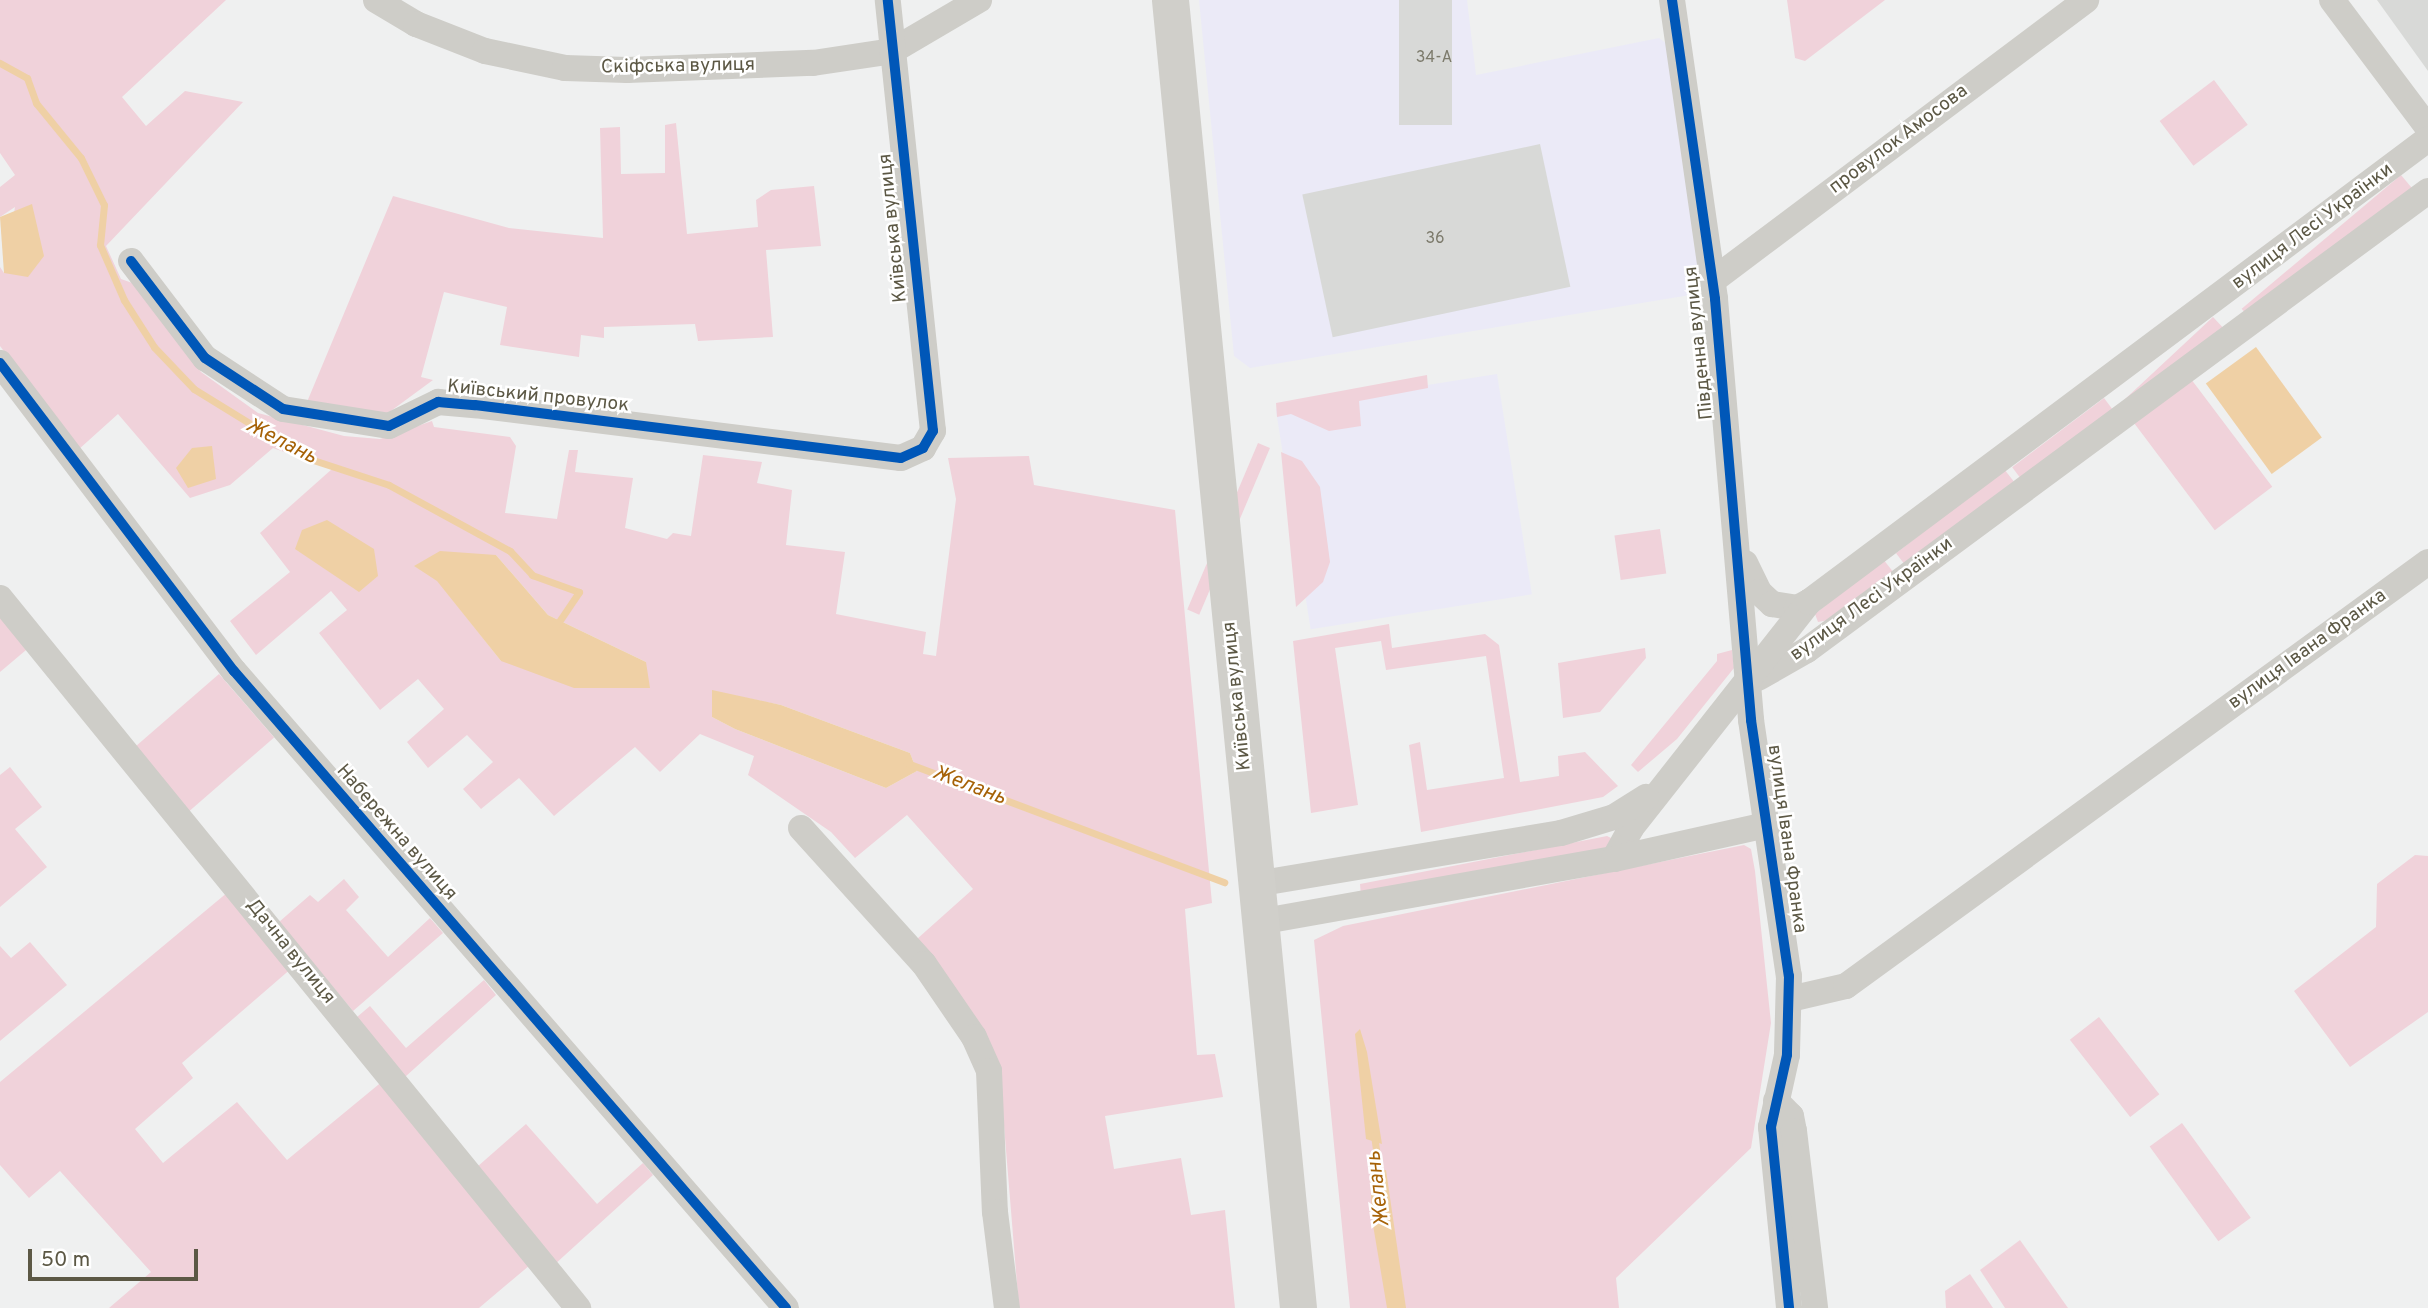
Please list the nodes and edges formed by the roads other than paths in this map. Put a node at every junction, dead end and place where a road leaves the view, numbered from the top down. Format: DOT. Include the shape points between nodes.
graph roads {
  1 [pos="376,0"];
  2 [pos="888,0"];
  3 [pos="979,0"];
  4 [pos="1170,0"];
  5 [pos="1672,0"];
  6 [pos="2085,0"];
  7 [pos="2332,0"];
  8 [pos="892,51"];
  9 [pos="2428,128"];
  10 [pos="2428,139"];
  11 [pos="2428,191"];
  12 [pos="131,261"];
  13 [pos="1712,281"];
  14 [pos="2213,304"];
  15 [pos="2234,335"];
  16 [pos="0,363"];
  17 [pos="923,448"];
  18 [pos="1737,540"];
  19 [pos="2428,562"];
  20 [pos="0,598"];
  21 [pos="1809,602"];
  22 [pos="1830,633"];
  23 [pos="1747,684"];
  24 [pos="1665,785"];
  25 [pos="1766,825"];
  26 [pos="801,828"];
  27 [pos="1614,859"];
  28 [pos="1256,884"];
  29 [pos="1259,922"];
  30 [pos="1790,999"];
  31 [pos="1776,1101"];
  32 [pos="578,1308"];
  33 [pos="786,1308"];
  34 [pos="1007,1308"];
  35 [pos="1298,1308"];
  36 [pos="1789,1308"];
  37 [pos="1815,1308"];
  1 -- 8 [label="street, Скіфська вулиця" via="416,23 485,51 565,68 813,63"];
  2 -- 8 [label="street, Київська вулиця"];
  3 -- 8 [label="street, Скіфська вулиця"];
  4 -- 28 [label="main road, Київська вулиця"];
  5 -- 13 [label="street, Південна вулиця"];
  6 -- 13 [label="street, провулок Амосова"];
  7 -- 9 [label="street"];
  8 -- 17 [label="street, Київська вулиця" via="933,431"];
  10 -- 14 [label="street, вулиця Лесі Українки"];
  11 -- 15 [label="street, вулиця Лесі Українки"];
  12 -- 17 [label="street, Київський провулок" via="205,358 283,409 389,426 438,402 901,458"];
  13 -- 18 [label="street, Південна вулиця"];
  14 -- 15 [label="street" via="2231,315"];
  14 -- 21 [label="street, вулиця Лесі Українки"];
  15 -- 22 [label="street, вулиця Лесі Українки"];
  16 -- 33 [label="street, Набережна вулиця" via="241,681"];
  18 -- 21 [label="street, Південна вулиця" via="1749,576 1772,604 1797,608"];
  18 -- 23 [label="street, Південна вулиця"];
  19 -- 30 [label="street, вулиця Івана Франка" via="1846,986"];
  20 -- 32 [label="street, Дачна вулиця"];
  21 -- 22 [label="street" via="1810,625"];
  21 -- 23 [label="street, вулиця Лесі Українки"];
  22 -- 23 [label="street, вулиця Лесі Українки"];
  23 -- 24 [label="street"];
  23 -- 25 [label="street, вулиця Івана Франка"];
  24 -- 27 [label="street"];
  24 -- 28 [label="street" via="1614,817 1561,833"];
  25 -- 27 [label="street"];
  25 -- 30 [label="street, вулиця Івана Франка"];
  26 -- 34 [label="street" via="924,964 974,1038 989,1071 995,1212"];
  27 -- 29 [label="street"];
  28 -- 29 [label="main road, Київська вулиця"];
  29 -- 35 [label="main road, Київська вулиця"];
  30 -- 31 [label="street" via="1787,1055"];
  31 -- 36 [label="street" via="1771,1127"];
  31 -- 37 [label="street" via="1791,1116 1794,1131"];
}
